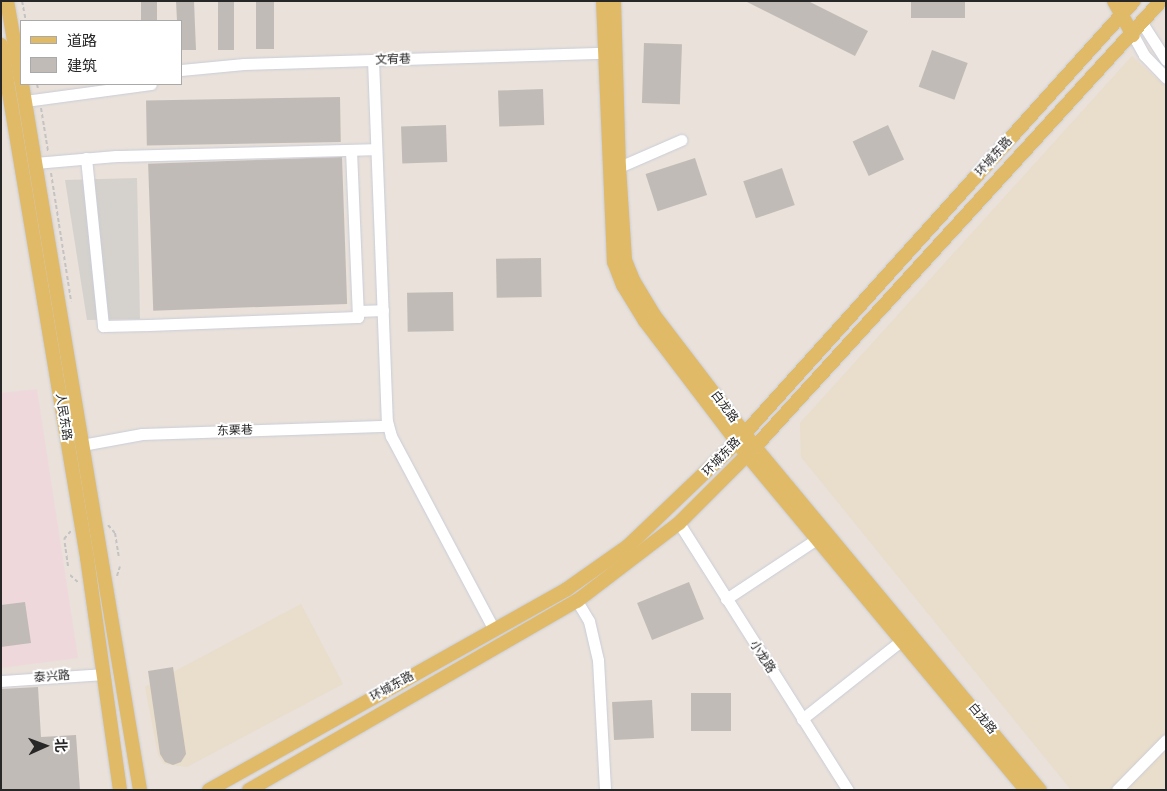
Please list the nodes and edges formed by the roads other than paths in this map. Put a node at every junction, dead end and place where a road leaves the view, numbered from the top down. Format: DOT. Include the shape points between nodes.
graph roads {
  1 [pos="8,1"];
  2 [pos="603,1"];
  3 [pos="614,1"];
  4 [pos="1114,1"];
  5 [pos="1162,1"];
  6 [pos="1130,5"];
  7 [pos="1142,23"];
  8 [pos="1133,35"];
  9 [pos="1,45"];
  10 [pos="604,53"];
  11 [pos="373,60"];
  12 [pos="1166,60"];
  13 [pos="182,70"];
  14 [pos="20,74"];
  15 [pos="1166,78"];
  16 [pos="21,85"];
  17 [pos="143,85"];
  18 [pos="13,101"];
  19 [pos="682,140"];
  20 [pos="376,149"];
  21 [pos="351,150"];
  22 [pos="86,158"];
  23 [pos="35,163"];
  24 [pos="619,168"];
  25 [pos="383,310"];
  26 [pos="358,311"];
  27 [pos="388,426"];
  28 [pos="741,438"];
  29 [pos="82,445"];
  30 [pos="751,451"];
  31 [pos="679,523"];
  32 [pos="818,538"];
  33 [pos="726,599"];
  34 [pos="577,601"];
  35 [pos="494,630"];
  36 [pos="902,640"];
  37 [pos="103,674"];
  38 [pos="1,681"];
  39 [pos="802,719"];
  40 [pos="1166,740"];
  41 [pos="120,790"];
  42 [pos="140,790"];
  43 [pos="209,790"];
  44 [pos="249,790"];
  45 [pos="605,790"];
  46 [pos="848,790"];
  47 [pos="1026,790"];
  48 [pos="1040,790"];
  49 [pos="1117,790"];
  1 -- 14 [label="main road"];
  2 -- 10 [label="main road, 白龙路"];
  3 -- 24 [label="main road, 白龙路"];
  4 -- 6 [label="main road"];
  5 -- 7 [label="main road, 环城东路"];
  6 -- 7 [label="main road"];
  6 -- 8 [label="main road"];
  6 -- 28 [label="main road, 环城东路"];
  7 -- 8 [label="main road, 环城东路"];
  7 -- 12 [label="street"];
  8 -- 15 [label="street" via="1144,55"];
  8 -- 30 [label="main road, 环城东路"];
  9 -- 18 [label="main road, 人民东路"];
  10 -- 11 [label="street, 文宥巷"];
  10 -- 28 [label="main road, 白龙路" via="614,262 622,285 645,321"];
  11 -- 13 [label="street, 文宥巷" via="244,64"];
  11 -- 20 [label="street"];
  16 -- 18 [label="main road, 人民东路"];
  17 -- 18 [label="street"];
  18 -- 23 [label="main road, 人民东路"];
  18 -- 37 [label="main road, 人民东路"];
  19 -- 24 [label="street"];
  20 -- 21 [label="street"];
  20 -- 25 [label="street"];
  21 -- 22 [label="street"];
  21 -- 26 [label="street"];
  22 -- 23 [label="street"];
  22 -- 26 [label="street" via="103,326 358,317"];
  23 -- 29 [label="main road, 人民东路"];
  24 -- 28 [label="main road, 白龙路" via="625,260 633,280"];
  25 -- 26 [label="street"];
  25 -- 27 [label="street"];
  27 -- 29 [label="street, 东栗巷" via="142,434"];
  27 -- 35 [label="street"];
  28 -- 30 [label="main road, 白龙路"];
  28 -- 35 [label="main road, 环城东路" via="628,546 567,589"];
  29 -- 42 [label="main road, 人民东路"];
  30 -- 31 [label="main road, 环城东路"];
  30 -- 32 [label="main road, 白龙路"];
  30 -- 48 [label="main road, 白龙路"];
  31 -- 33 [label="street, 小龙路"];
  31 -- 34 [label="main road, 环城东路"];
  32 -- 33 [label="street"];
  32 -- 36 [label="main road, 白龙路"];
  33 -- 39 [label="street, 小龙路"];
  34 -- 44 [label="main road, 环城东路"];
  34 -- 45 [label="street" via="589,621 598,660"];
  35 -- 43 [label="main road, 环城东路"];
  36 -- 39 [label="street"];
  36 -- 47 [label="main road, 白龙路"];
  37 -- 38 [label="street, 泰兴路"];
  37 -- 41 [label="main road, 人民东路"];
  39 -- 46 [label="street, 小龙路"];
  40 -- 49 [label="street"];
}
